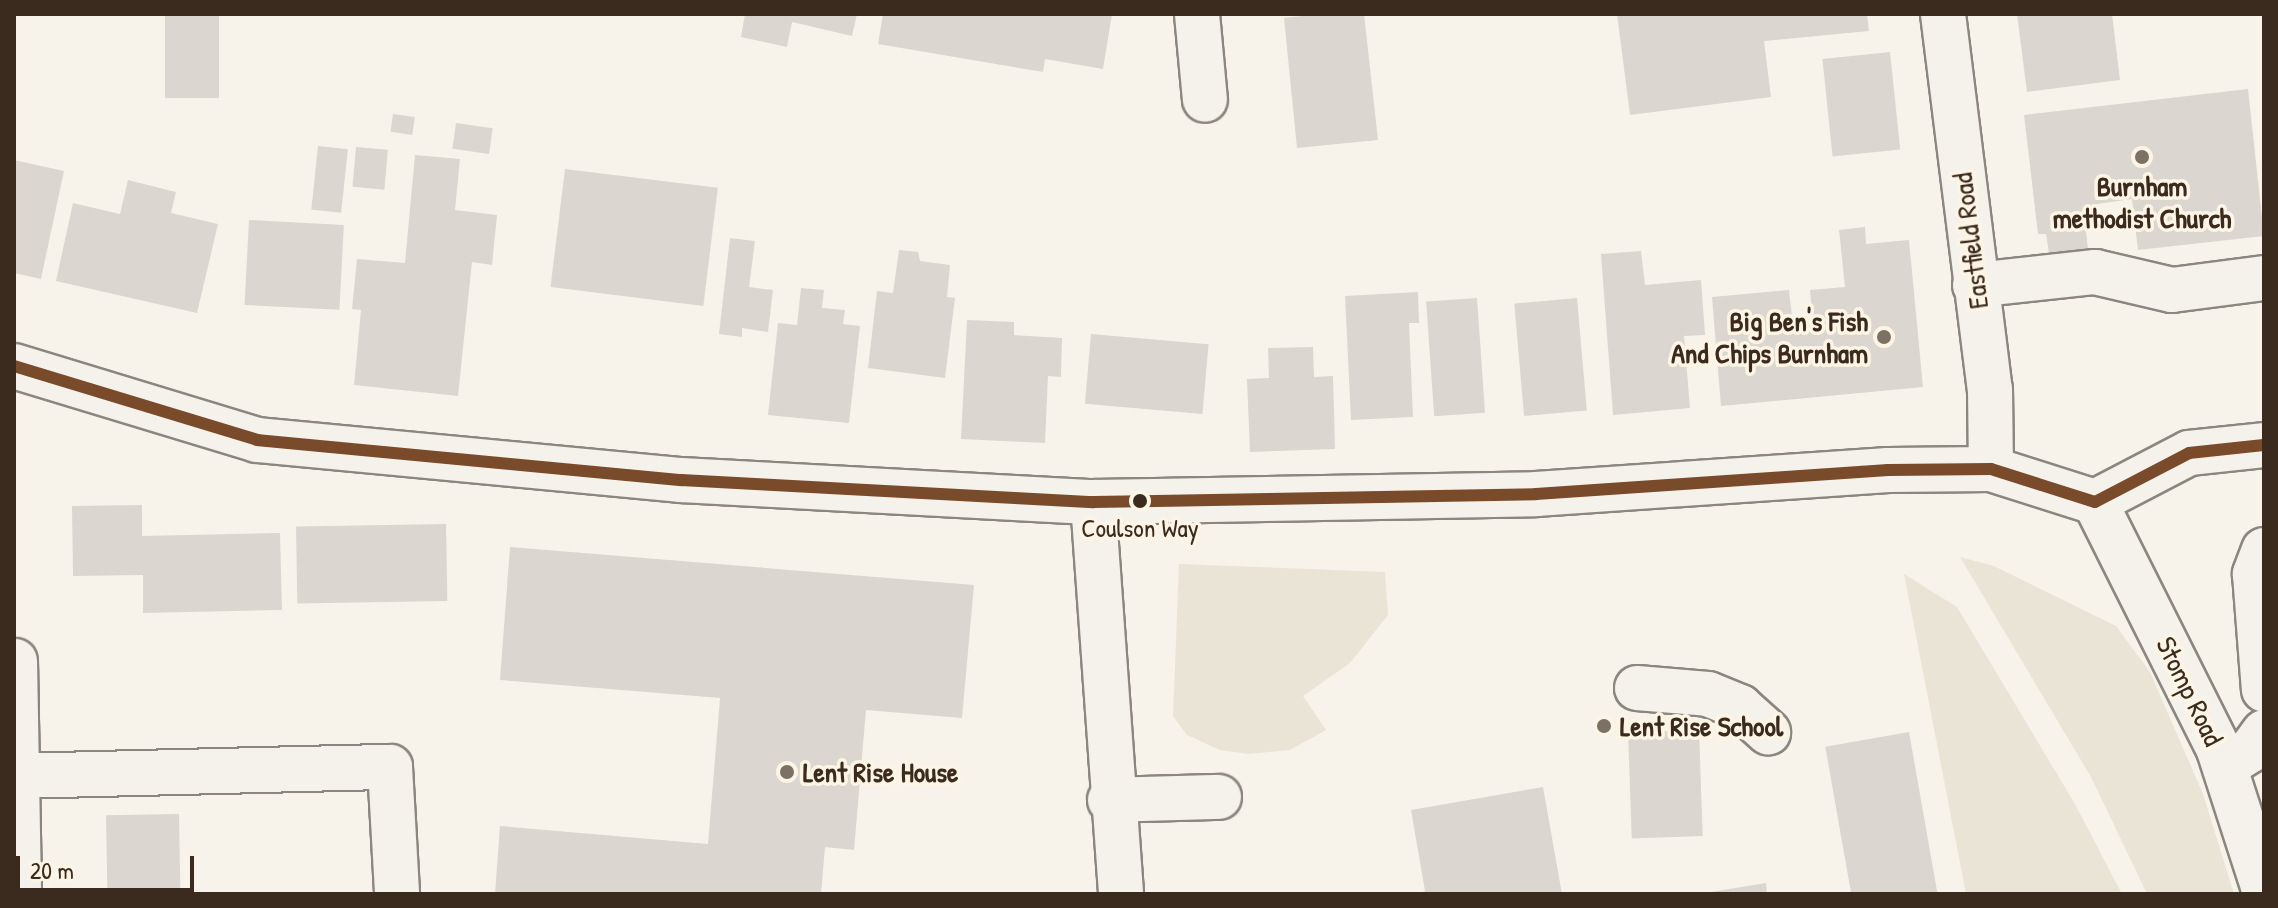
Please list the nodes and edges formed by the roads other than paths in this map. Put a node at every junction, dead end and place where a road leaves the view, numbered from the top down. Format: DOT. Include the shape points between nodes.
graph roads {
  1 [pos="1197,14"];
  2 [pos="1943,14"];
  3 [pos="1205,100"];
  4 [pos="2264,278"];
  5 [pos="1975,285"];
  6 [pos="14,366"];
  7 [pos="2264,445"];
  8 [pos="1991,469"];
  9 [pos="1093,502"];
  10 [pos="2095,502"];
  11 [pos="2264,550"];
  12 [pos="15,661"];
  13 [pos="1637,688"];
  14 [pos="2264,690"];
  15 [pos="1768,732"];
  16 [pos="2253,746"];
  17 [pos="15,757"];
  18 [pos="1219,797"];
  19 [pos="1110,800"];
  20 [pos="2264,889"];
  21 [pos="19,894"];
  22 [pos="397,894"];
  23 [pos="1121,894"];
  1 -- 3 [label="street"];
  2 -- 5 [label="street, Eastfield Road"];
  4 -- 5 [label="street" via="2172,290 2095,272"];
  5 -- 8 [label="street, Eastfield Road" via="1990,389"];
  6 -- 9 [label="street" via="257,440 681,480"];
  7 -- 10 [label="street" via="2189,453"];
  8 -- 9 [label="street" via="1888,470 1536,494"];
  8 -- 10 [label="street"];
  9 -- 19 [label="street"];
  10 -- 16 [label="street, Stomp Road"];
  11 -- 14 [label="street" via="2255,574"];
  12 -- 17 [label="street"];
  13 -- 15 [label="street" via="1708,694 1740,707"];
  16 -- 20 [label="street, Stomp Road"];
  17 -- 21 [label="street"];
  17 -- 22 [label="street" via="390,767"];
  18 -- 19 [label="street"];
  19 -- 23 [label="street"];
}
